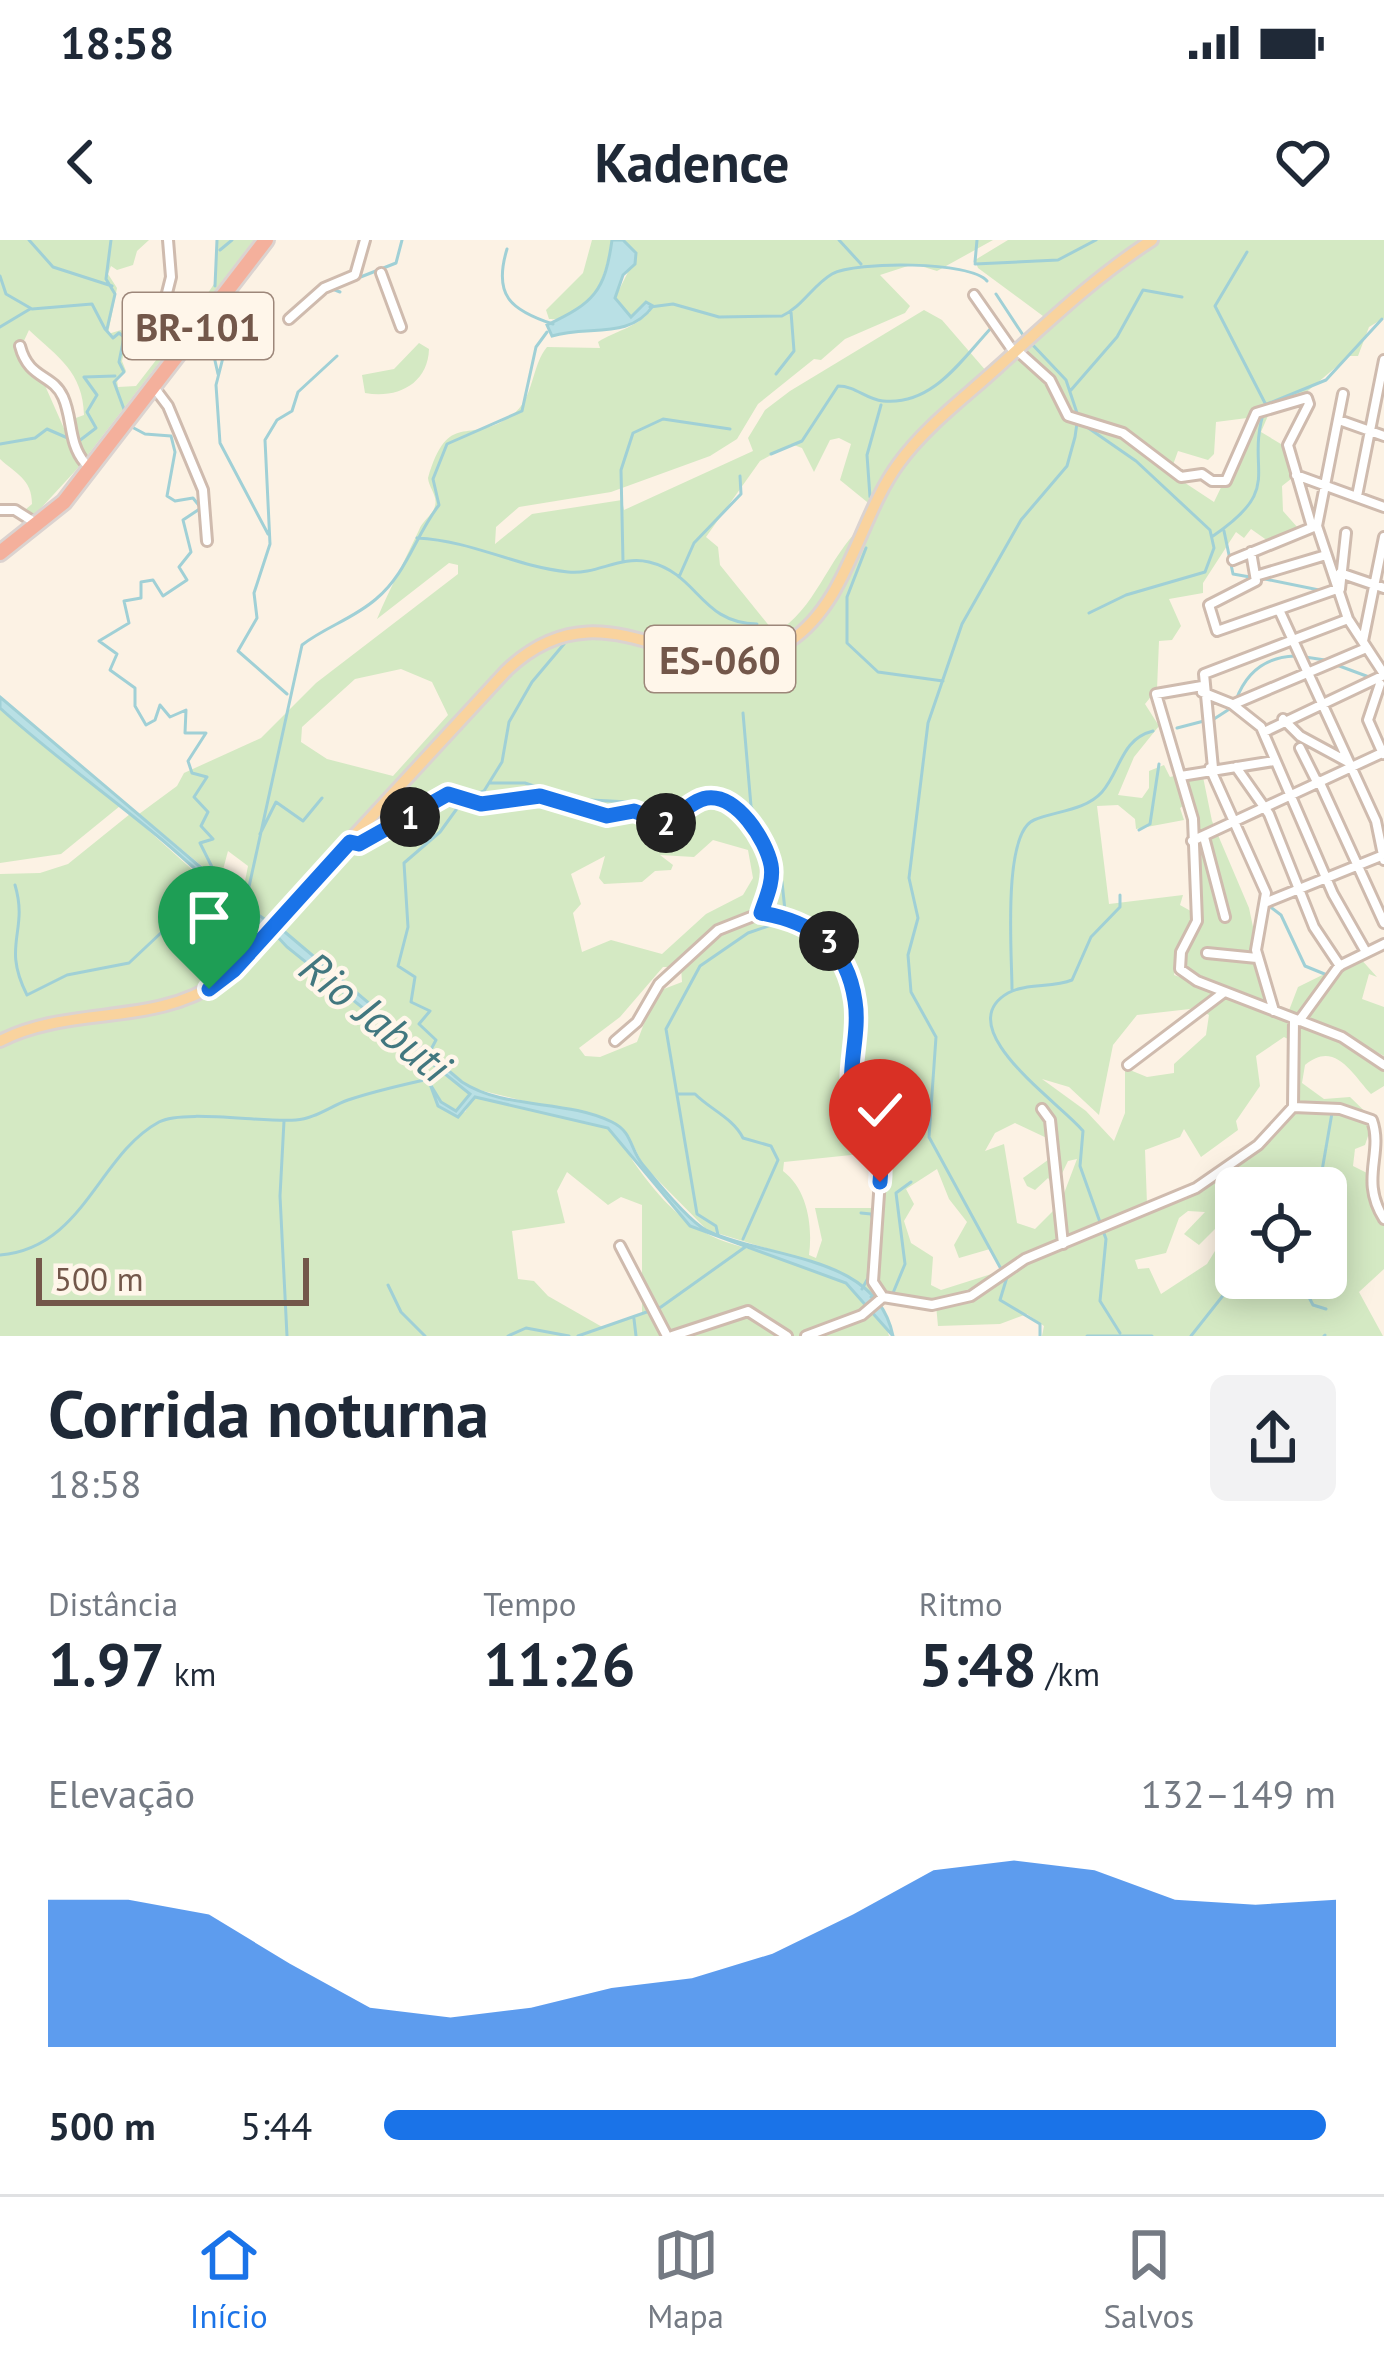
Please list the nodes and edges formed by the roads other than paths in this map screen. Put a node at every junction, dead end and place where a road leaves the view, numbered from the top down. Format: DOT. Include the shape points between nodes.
graph roads {
  1 [pos="168,240"];
  2 [pos="261,240"];
  3 [pos="364,240"];
  4 [pos="1152,240"];
  5 [pos="381,273"];
  6 [pos="974,296"];
  7 [pos="290,319"];
  8 [pos="401,327"];
  9 [pos="20,346"];
  10 [pos="1011,347"];
  11 [pos="168,353"];
  12 [pos="1021,353"];
  13 [pos="1384,360"];
  14 [pos="152,386"];
  15 [pos="1343,394"];
  16 [pos="125,414"];
  17 [pos="1340,420"];
  18 [pos="1369,431"];
  19 [pos="1384,436"];
  20 [pos="85,463"];
  21 [pos="1296,475"];
  22 [pos="1326,483"];
  23 [pos="1357,496"];
  24 [pos="1384,507"];
  25 [pos="0,510"];
  26 [pos="34,521"];
  27 [pos="1315,526"];
  28 [pos="1346,533"];
  29 [pos="1384,537"];
  30 [pos="207,542"];
  31 [pos="0,549"];
  32 [pos="1251,552"];
  33 [pos="1326,555"];
  34 [pos="1233,560"];
  35 [pos="1337,573"];
  36 [pos="1259,575"];
  37 [pos="1379,587"];
  38 [pos="1338,593"];
  39 [pos="1280,612"];
  40 [pos="1348,619"];
  41 [pos="1294,639"];
  42 [pos="1363,646"];
  43 [pos="1307,672"];
  44 [pos="1382,680"];
  45 [pos="1202,689"];
  46 [pos="1321,703"];
  47 [pos="1232,704"];
  48 [pos="1282,719"];
  49 [pos="1264,732"];
  50 [pos="1300,748"];
  51 [pos="1384,753"];
  52 [pos="1274,761"];
  53 [pos="1350,765"];
  54 [pos="1237,767"];
  55 [pos="1212,768"];
  56 [pos="1180,776"];
  57 [pos="1318,782"];
  58 [pos="1288,795"];
  59 [pos="1263,806"];
  60 [pos="1236,820"];
  61 [pos="1204,837"];
  62 [pos="1384,841"];
  63 [pos="350,842"];
  64 [pos="1192,842"];
  65 [pos="1382,858"];
  66 [pos="1358,867"];
  67 [pos="1327,881"];
  68 [pos="1298,892"];
  69 [pos="1267,902"];
  70 [pos="761,913"];
  71 [pos="1225,917"];
  72 [pos="1384,922"];
  73 [pos="1384,944"];
  74 [pos="1366,952"];
  75 [pos="1207,953"];
  76 [pos="1257,958"];
  77 [pos="1340,966"];
  78 [pos="1224,992"];
  79 [pos="1274,1012"];
  80 [pos="1296,1021"];
  81 [pos="0,1041"];
  82 [pos="615,1041"];
  83 [pos="1128,1065"];
  84 [pos="1384,1065"];
  85 [pos="1293,1107"];
  86 [pos="1042,1109"];
  87 [pos="1384,1137"];
  88 [pos="1377,1148"];
  89 [pos="1384,1220"];
  90 [pos="1063,1244"];
  91 [pos="620,1246"];
  92 [pos="877,1303"];
  93 [pos="670,1336"];
  94 [pos="787,1336"];
  95 [pos="806,1336"];
  1 -- 11 [label="street" via="171,278 156,338"];
  2 -- 11 [label="highway, BR-101"];
  2 -- 14 [label="highway, BR-101"];
  3 -- 7 [label="street" via="355,274 324,287"];
  4 -- 63 [label="main road, ES-060" via="1101,275 923,434 890,475 826,602 793,640 736,659 606,631 548,640 507,670"];
  5 -- 8 [label="street"];
  6 -- 10 [label="street"];
  9 -- 20 [label="street" via="28,369 62,395"];
  11 -- 16 [label="highway, BR-101"];
  12 -- 21 [label="street" via="1054,384 1068,415 1128,436 1176,475 1222,482 1258,412 1304,397 1309,404 1288,440"];
  13 -- 18 [label="street"];
  14 -- 16 [label="highway, BR-101"];
  14 -- 30 [label="street" via="202,488"];
  15 -- 17 [label="street"];
  16 -- 20 [label="highway, BR-101"];
  16 -- 31 [label="highway, BR-101" via="57,510"];
  17 -- 18 [label="street"];
  17 -- 22 [label="street"];
  18 -- 19 [label="street"];
  18 -- 23 [label="street"];
  20 -- 26 [label="highway, BR-101"];
  21 -- 22 [label="street"];
  21 -- 27 [label="street"];
  22 -- 23 [label="street"];
  22 -- 27 [label="street"];
  23 -- 24 [label="street"];
  25 -- 26 [label="street"];
  26 -- 31 [label="highway, BR-101"];
  27 -- 32 [label="street"];
  27 -- 33 [label="street"];
  28 -- 35 [label="street"];
  29 -- 37 [label="street"];
  32 -- 34 [label="street"];
  32 -- 36 [label="street"];
  33 -- 35 [label="street"];
  33 -- 36 [label="street"];
  35 -- 37 [label="street"];
  35 -- 38 [label="street"];
  36 -- 39 [label="street" via="1209,604 1216,631"];
  37 -- 42 [label="street"];
  38 -- 39 [label="street"];
  38 -- 40 [label="street"];
  39 -- 41 [label="street"];
  40 -- 41 [label="street"];
  40 -- 42 [label="street"];
  41 -- 43 [label="street"];
  41 -- 45 [label="street" via="1207,671"];
  42 -- 43 [label="street"];
  42 -- 44 [label="street"];
  43 -- 46 [label="street"];
  43 -- 47 [label="street"];
  44 -- 46 [label="street"];
  44 -- 51 [label="street" via="1368,720"];
  45 -- 47 [label="street"];
  45 -- 55 [label="street"];
  45 -- 56 [label="street" via="1156,694"];
  46 -- 48 [label="street"];
  46 -- 53 [label="street"];
  47 -- 49 [label="street"];
  48 -- 49 [label="street"];
  48 -- 53 [label="street"];
  49 -- 52 [label="street"];
  50 -- 57 [label="street"];
  51 -- 53 [label="street"];
  52 -- 54 [label="street"];
  52 -- 58 [label="street"];
  53 -- 57 [label="street"];
  53 -- 62 [label="street"];
  54 -- 55 [label="street"];
  54 -- 59 [label="street"];
  55 -- 56 [label="street"];
  55 -- 60 [label="street"];
  56 -- 64 [label="street"];
  57 -- 58 [label="street"];
  57 -- 66 [label="street"];
  58 -- 59 [label="street"];
  58 -- 67 [label="street"];
  59 -- 60 [label="street"];
  59 -- 68 [label="street"];
  60 -- 61 [label="street"];
  60 -- 69 [label="street"];
  61 -- 64 [label="street"];
  61 -- 71 [label="street"];
  62 -- 65 [label="street"];
  63 -- 70 [label="street" via="448,794 481,804 540,796 666,823 713,798 743,816 769,859"];
  63 -- 81 [label="main road, ES-060" via="234,970 184,1001"];
  64 -- 78 [label="street" via="1197,921 1180,969"];
  65 -- 66 [label="street"];
  66 -- 67 [label="street"];
  66 -- 72 [label="street"];
  67 -- 68 [label="street"];
  67 -- 74 [label="street"];
  68 -- 69 [label="street"];
  68 -- 77 [label="street"];
  69 -- 76 [label="street"];
  70 -- 82 [label="street" via="702,941"];
  70 -- 92 [label="street" via="824,935 855,999 853,1097 882,1152"];
  73 -- 74 [label="street"];
  74 -- 77 [label="street"];
  75 -- 76 [label="street"];
  76 -- 79 [label="street"];
  77 -- 80 [label="street"];
  78 -- 79 [label="street"];
  78 -- 83 [label="street"];
  79 -- 80 [label="street"];
  80 -- 84 [label="street" via="1359,1045"];
  80 -- 85 [label="street"];
  85 -- 88 [label="street" via="1365,1116 1376,1126"];
  85 -- 90 [label="street" via="1258,1145 1196,1188"];
  86 -- 90 [label="street" via="1050,1120"];
  87 -- 88 [label="street"];
  88 -- 89 [label="street" via="1370,1191"];
  90 -- 92 [label="street" via="946,1304"];
  91 -- 93 [label="street"];
  92 -- 95 [label="street"];
  93 -- 94 [label="street" via="748,1310"];
}
